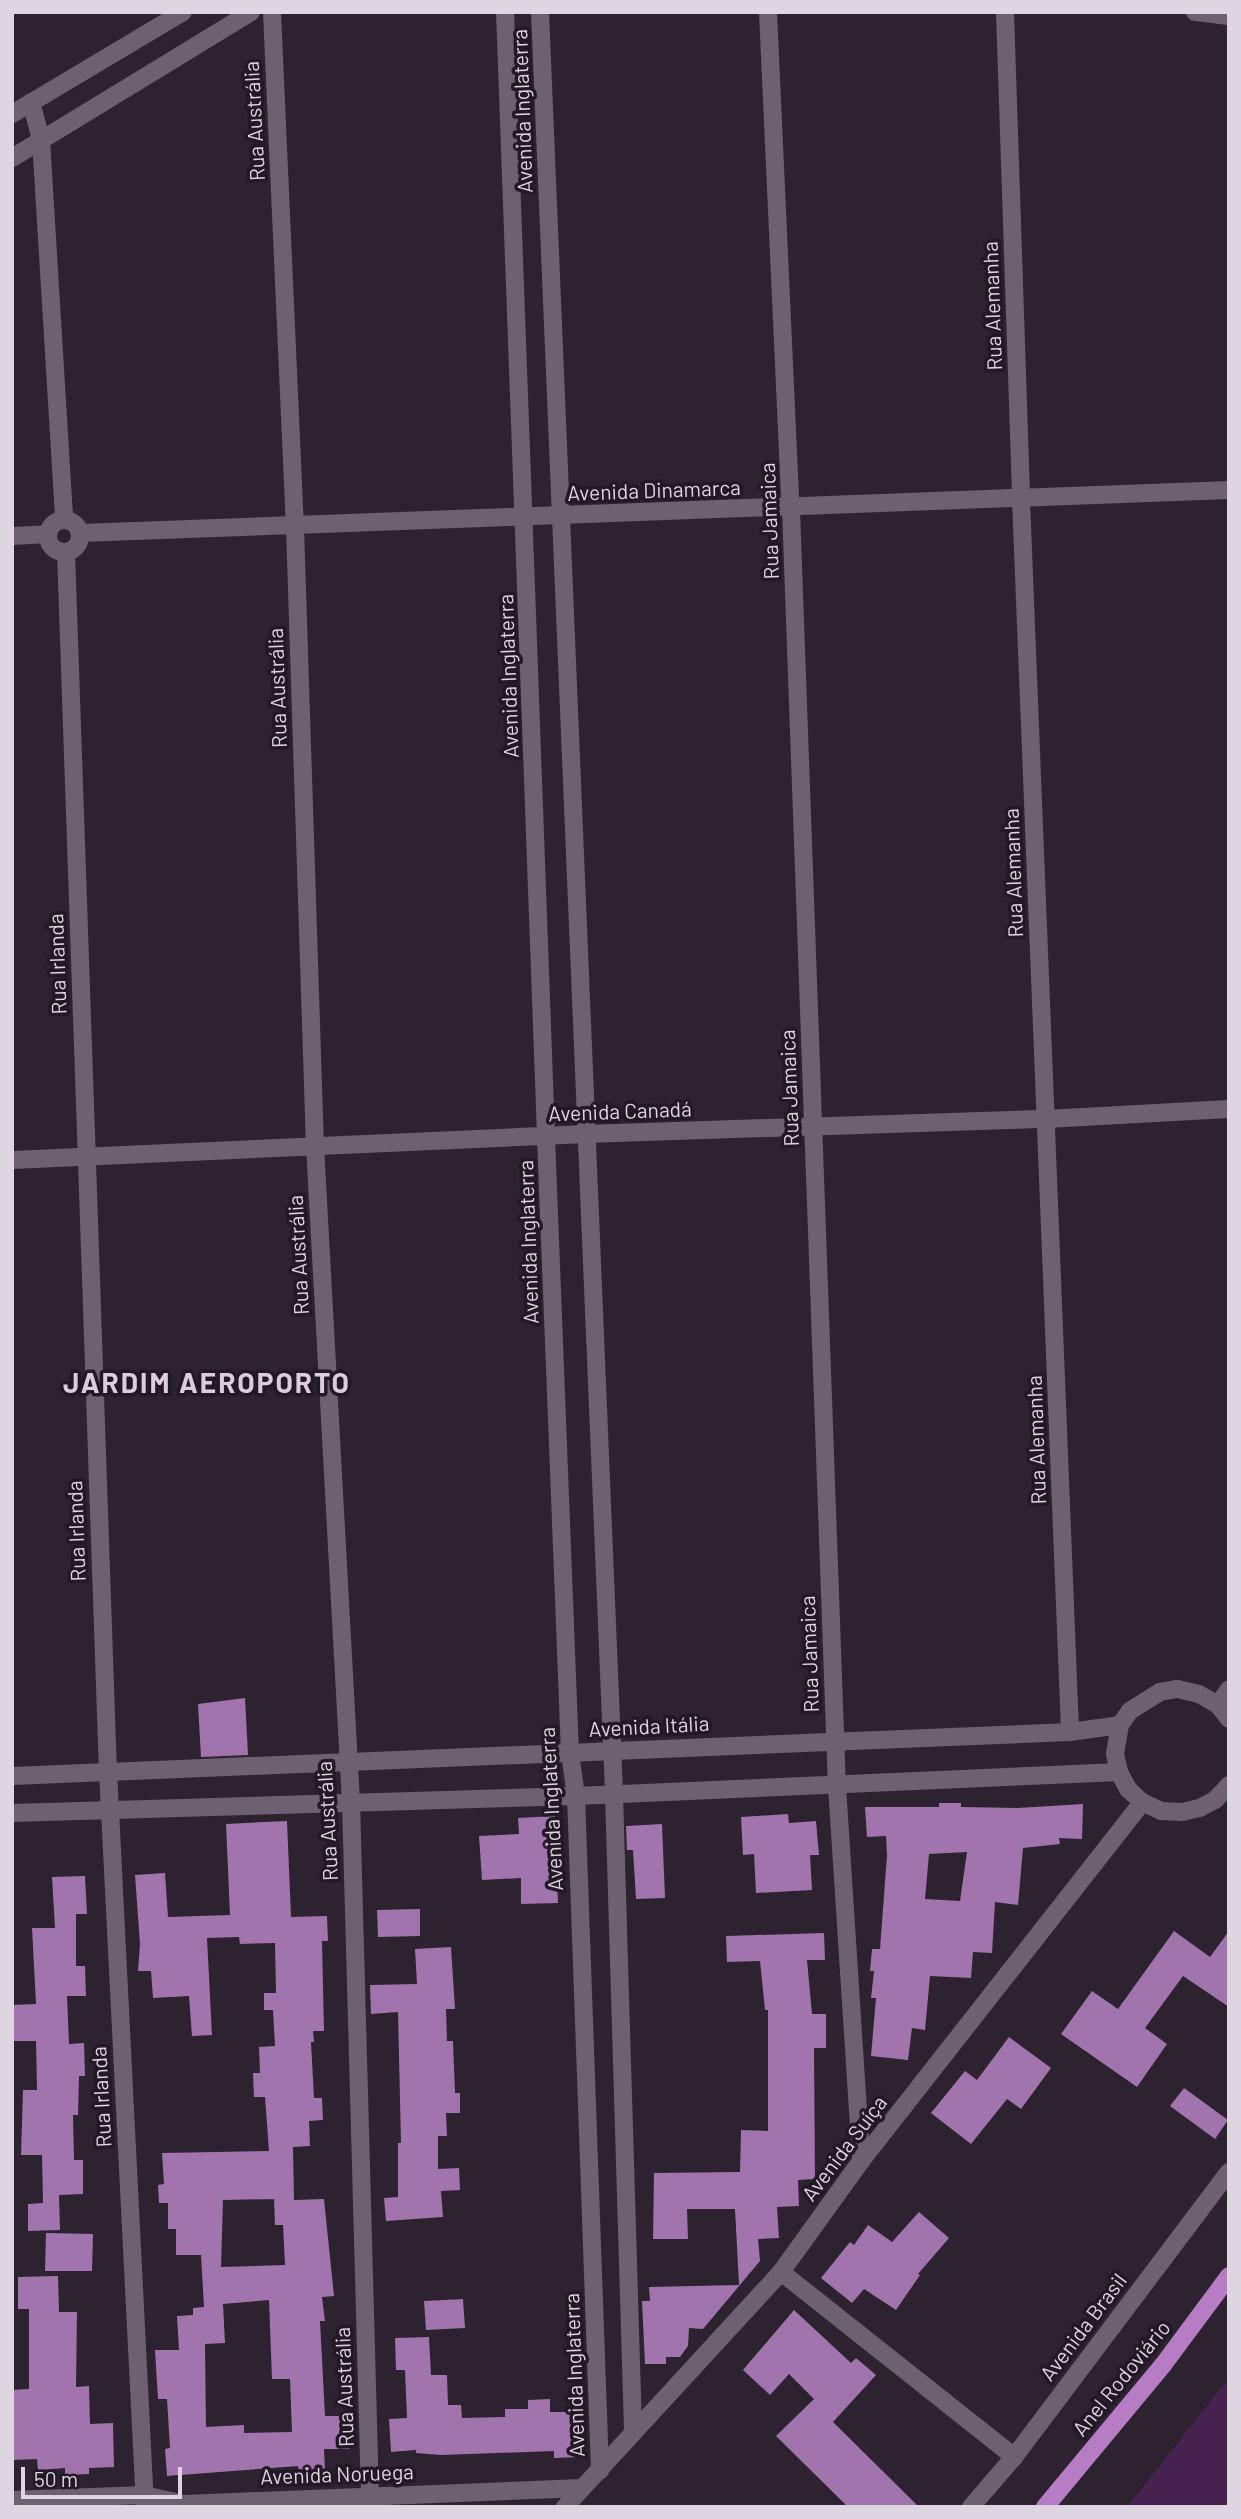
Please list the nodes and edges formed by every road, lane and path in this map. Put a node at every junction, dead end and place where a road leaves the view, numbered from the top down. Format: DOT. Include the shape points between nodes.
graph roads {
  1 [pos="183,12"];
  2 [pos="251,12"];
  3 [pos="272,12"];
  4 [pos="505,12"];
  5 [pos="540,12"];
  6 [pos="768,12"];
  7 [pos="1005,12"];
  8 [pos="1195,12"];
  9 [pos="1229,16"];
  10 [pos="31,102"];
  11 [pos="12,114"];
  12 [pos="41,139"];
  13 [pos="12,158"];
  14 [pos="1229,490"];
  15 [pos="1021,499"];
  16 [pos="791,509"];
  17 [pos="561,515"];
  18 [pos="525,518"];
  19 [pos="65,519"];
  20 [pos="295,528"];
  21 [pos="81,533"];
  22 [pos="48,534"];
  23 [pos="12,536"];
  24 [pos="66,552"];
  25 [pos="1229,1109"];
  26 [pos="1046,1119"];
  27 [pos="813,1128"];
  28 [pos="586,1134"];
  29 [pos="546,1137"];
  30 [pos="315,1146"];
  31 [pos="85,1158"];
  32 [pos="12,1160"];
  33 [pos="1229,1689"];
  34 [pos="1223,1712"];
  35 [pos="1120,1725"];
  36 [pos="1070,1732"];
  37 [pos="835,1741"];
  38 [pos="613,1750"];
  39 [pos="570,1753"];
  40 [pos="347,1761"];
  41 [pos="108,1771"];
  42 [pos="1119,1772"];
  43 [pos="12,1776"];
  44 [pos="1229,1785"];
  45 [pos="837,1786"];
  46 [pos="614,1794"];
  47 [pos="576,1796"];
  48 [pos="351,1802"];
  49 [pos="1142,1802"];
  50 [pos="1222,1804"];
  51 [pos="110,1810"];
  52 [pos="12,1813"];
  53 [pos="861,2161"];
  54 [pos="1229,2172"];
  55 [pos="781,2272"];
  56 [pos="1229,2276"];
  57 [pos="634,2431"];
  58 [pos="1014,2456"];
  59 [pos="600,2471"];
  60 [pos="582,2488"];
  61 [pos="370,2495"];
  62 [pos="12,2500"];
  63 [pos="145,2501"];
  64 [pos="565,2507"];
  65 [pos="971,2507"];
  66 [pos="1045,2507"];
  1 -- 10 [label="street"];
  2 -- 12 [label="street"];
  3 -- 20 [label="street, Rua Austrália"];
  4 -- 18 [label="street, Avenida Inglaterra"];
  5 -- 17 [label="street, Avenida Inglaterra"];
  6 -- 16 [label="street, Rua Jamaica"];
  7 -- 15 [label="street, Rua Alemanha"];
  8 -- 9 [label="street"];
  10 -- 11 [label="street"];
  10 -- 12 [label="street"];
  12 -- 13 [label="street"];
  12 -- 19 [label="street"];
  14 -- 15 [label="street, Avenida Dinamarca"];
  15 -- 16 [label="street, Avenida Dinamarca"];
  15 -- 26 [label="street, Rua Alemanha"];
  16 -- 17 [label="street, Avenida Dinamarca"];
  16 -- 27 [label="street, Rua Jamaica"];
  17 -- 18 [label="street, Avenida Dinamarca"];
  17 -- 28 [label="street, Avenida Inglaterra"];
  18 -- 20 [label="street, Avenida Dinamarca"];
  18 -- 29 [label="street, Avenida Inglaterra"];
  19 -- 21 [label="street"];
  19 -- 22 [label="street" via="54,523"];
  20 -- 21 [label="street, Avenida Dinamarca"];
  20 -- 30 [label="street, Rua Austrália"];
  21 -- 24 [label="street" via="78,546"];
  22 -- 23 [label="street"];
  22 -- 24 [label="street" via="52,547"];
  24 -- 31 [label="street, Rua Irlanda"];
  25 -- 26 [label="street, Avenida Canadá"];
  26 -- 27 [label="street, Avenida Canadá"];
  26 -- 36 [label="street, Rua Alemanha"];
  27 -- 28 [label="street, Avenida Canadá"];
  27 -- 37 [label="street, Rua Jamaica"];
  28 -- 29 [label="street, Avenida Canadá"];
  28 -- 38 [label="street, Avenida Inglaterra"];
  29 -- 30 [label="street, Avenida Canadá"];
  29 -- 39 [label="street, Avenida Inglaterra"];
  30 -- 31 [label="street, Avenida Canadá"];
  30 -- 40 [label="street, Rua Austrália"];
  31 -- 32 [label="street, Avenida Canadá"];
  31 -- 41 [label="street, Rua Irlanda"];
  33 -- 34 [label="street"];
  34 -- 35 [label="street" via="1199,1694 1177,1689 1160,1692 1130,1710"];
  35 -- 36 [label="street, Avenida Itália"];
  35 -- 42 [label="street" via="1115,1754"];
  36 -- 37 [label="street, Avenida Itália"];
  37 -- 38 [label="street, Avenida Itália"];
  37 -- 45 [label="street, Rua Jamaica"];
  38 -- 39 [label="street, Avenida Itália"];
  38 -- 46 [label="street, Avenida Inglaterra"];
  39 -- 40 [label="street, Avenida Itália"];
  39 -- 47 [label="street, Avenida Inglaterra"];
  40 -- 41 [label="street, Avenida Itália"];
  40 -- 48 [label="street, Rua Austrália"];
  41 -- 43 [label="street, Avenida Itália"];
  41 -- 51 [label="street, Rua Irlanda"];
  42 -- 45 [label="street"];
  42 -- 49 [label="street"];
  44 -- 50 [label="street"];
  45 -- 46 [label="street"];
  45 -- 53 [label="street, Rua Jamaica"];
  46 -- 47 [label="street"];
  46 -- 57 [label="street, Avenida Inglaterra"];
  47 -- 48 [label="street"];
  47 -- 59 [label="street, Avenida Inglaterra"];
  48 -- 51 [label="street"];
  48 -- 61 [label="street, Rua Austrália"];
  49 -- 50 [label="street" via="1161,1811 1182,1812"];
  49 -- 53 [label="street, Avenida Suíça"];
  51 -- 52 [label="street"];
  51 -- 63 [label="street, Rua Irlanda"];
  53 -- 55 [label="street, Avenida Suíça"];
  54 -- 58 [label="street, Avenida Brasil"];
  55 -- 57 [label="street, Avenida Suíça"];
  55 -- 58 [label="street"];
  56 -- 66 [label="main road, Anel Rodoviário" via="1163,2365"];
  57 -- 59 [label="street, Avenida Suíça"];
  58 -- 65 [label="street, Avenida Brasil"];
  59 -- 60 [label="street, Avenida Suíça"];
  60 -- 61 [label="street, Avenida Noruega"];
  60 -- 64 [label="street, Avenida Suíça"];
  61 -- 63 [label="street, Avenida Noruega" via="184,2504"];
  62 -- 63 [label="street, Avenida Noruega"];
}
